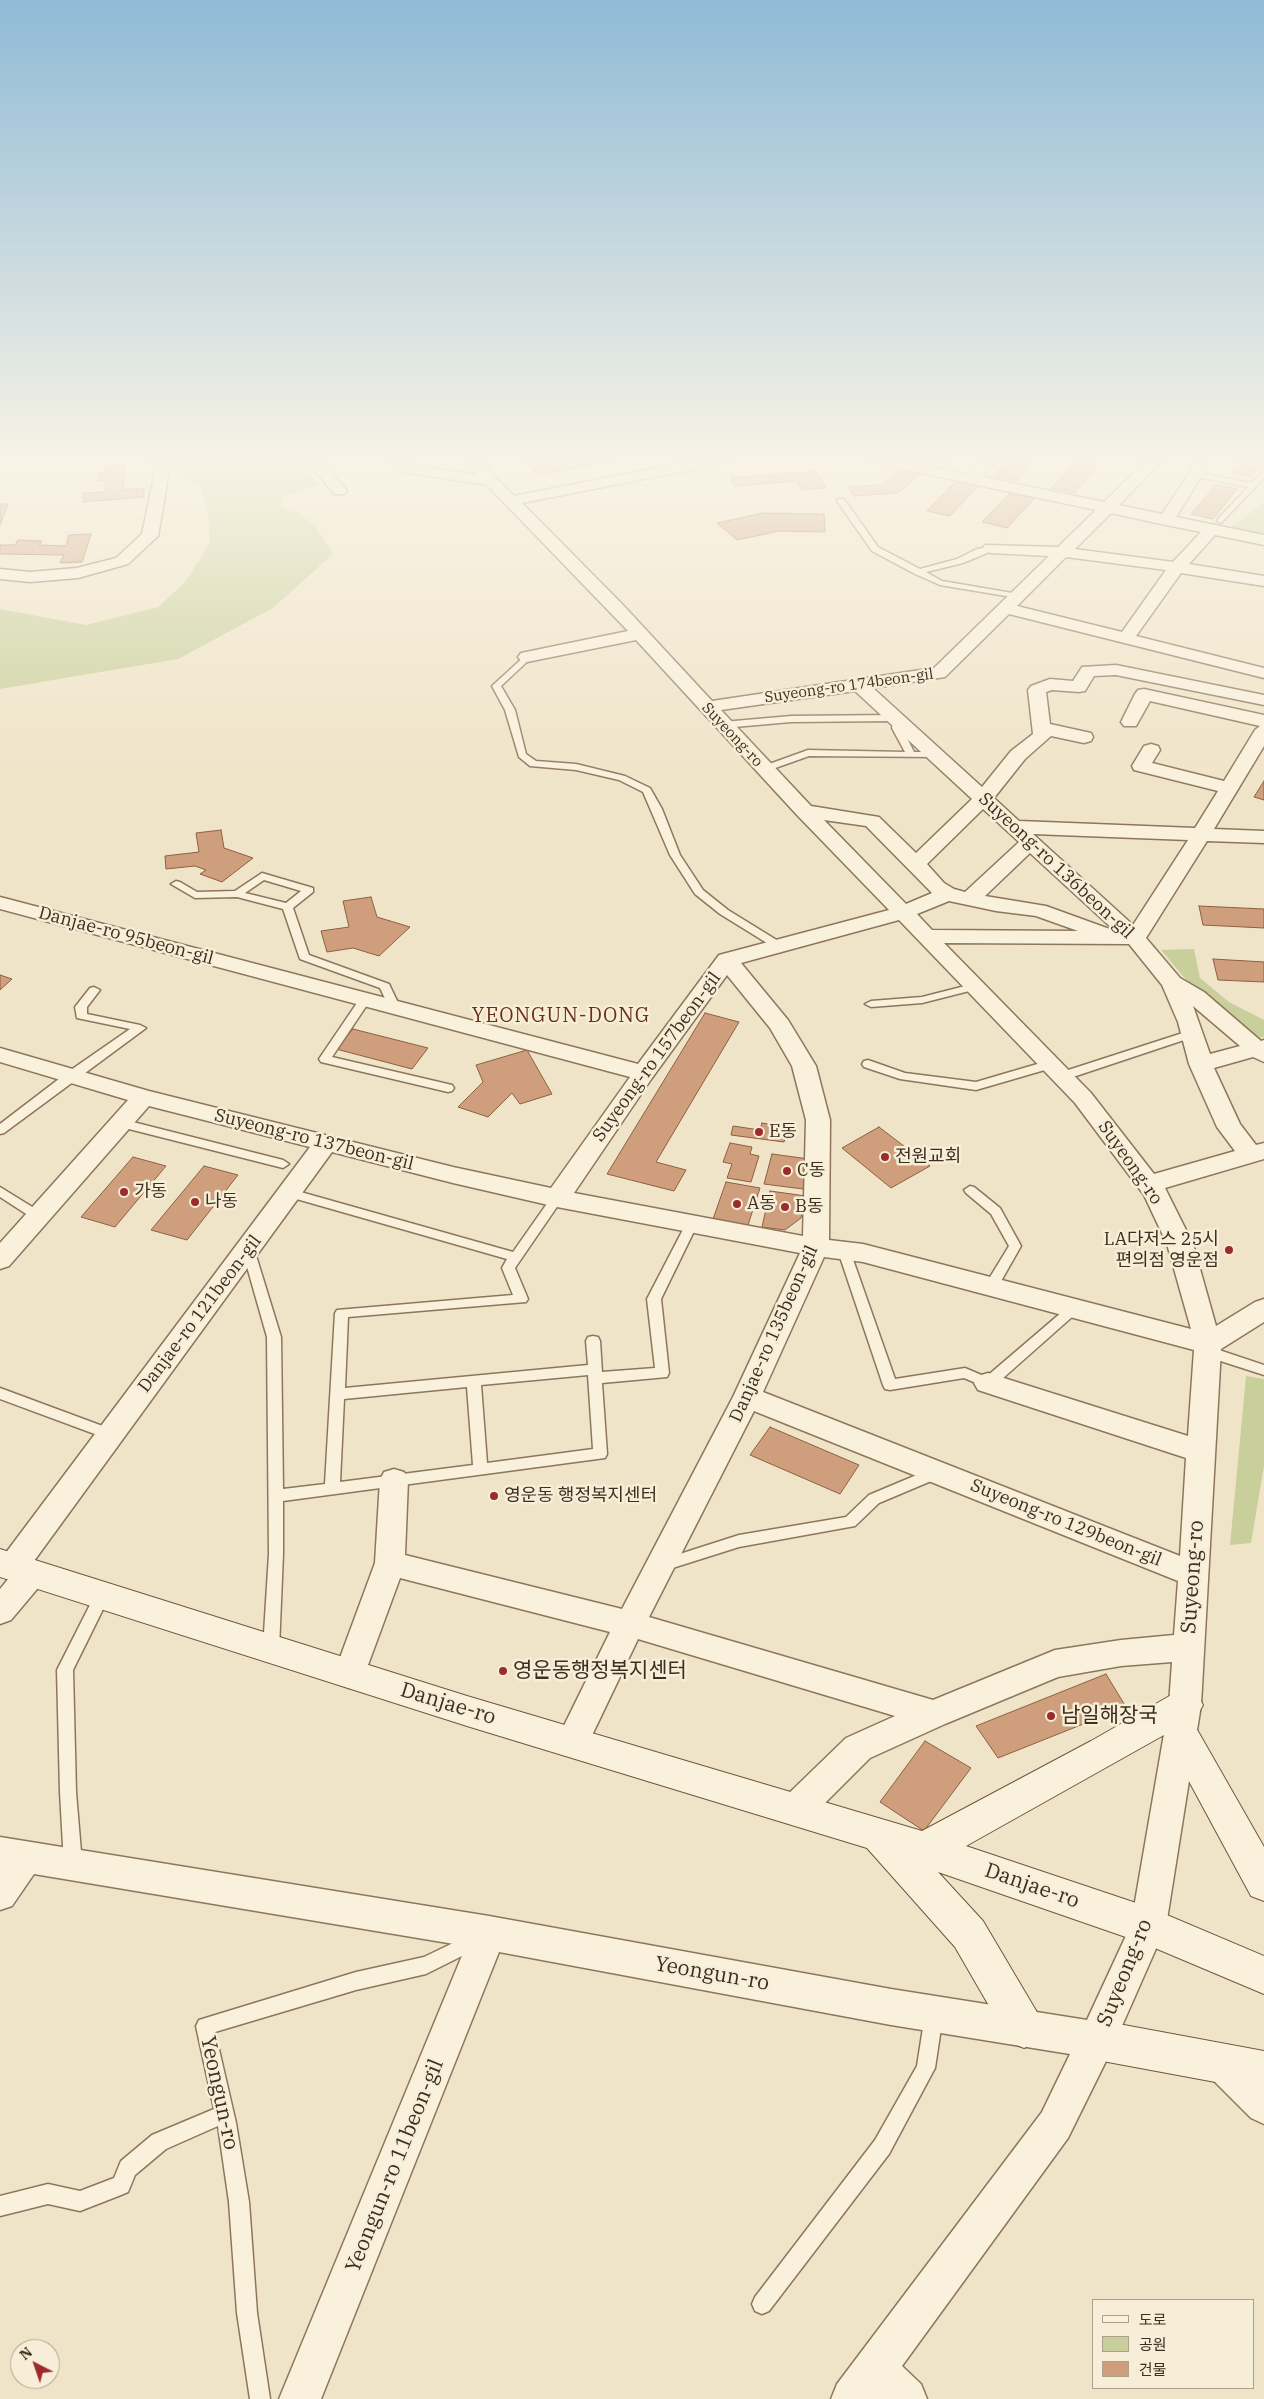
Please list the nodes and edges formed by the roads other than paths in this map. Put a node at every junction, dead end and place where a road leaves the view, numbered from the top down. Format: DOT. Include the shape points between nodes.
graph roads {
  1 [pos="89,570"];
  2 [pos="577,570"];
  3 [pos="914,570"];
  4 [pos="926,570"];
  5 [pos="1045,570"];
  6 [pos="1175,570"];
  7 [pos="1200,570"];
  8 [pos="918,572"];
  9 [pos="0,574"];
  10 [pos="1264,581"];
  11 [pos="1012,602"];
  12 [pos="640,634"];
  13 [pos="1131,640"];
  14 [pos="527,657"];
  15 [pos="1127,672"];
  16 [pos="1264,673"];
  17 [pos="858,685"];
  18 [pos="1264,700"];
  19 [pos="715,716"];
  20 [pos="896,719"];
  21 [pos="1264,721"];
  22 [pos="1130,722"];
  23 [pos="1042,728"];
  24 [pos="1264,730"];
  25 [pos="1084,737"];
  26 [pos="1151,750"];
  27 [pos="911,755"];
  28 [pos="935,755"];
  29 [pos="764,769"];
  30 [pos="1229,788"];
  31 [pos="983,799"];
  32 [pos="804,811"];
  33 [pos="1014,827"];
  34 [pos="1202,833"];
  35 [pos="1264,837"];
  36 [pos="1030,842"];
  37 [pos="916,864"];
  38 [pos="176,884"];
  39 [pos="237,894"];
  40 [pos="947,894"];
  41 [pos="970,899"];
  42 [pos="0,903"];
  43 [pos="288,907"];
  44 [pos="904,912"];
  45 [pos="928,936"];
  46 [pos="1111,938"];
  47 [pos="1135,938"];
  48 [pos="779,946"];
  49 [pos="727,960"];
  50 [pos="1172,984"];
  51 [pos="976,986"];
  52 [pos="94,990"];
  53 [pos="365,999"];
  54 [pos="871,1004"];
  55 [pos="394,1007"];
  56 [pos="1192,1034"];
  57 [pos="1262,1050"];
  58 [pos="0,1055"];
  59 [pos="868,1064"];
  60 [pos="1202,1064"];
  61 [pos="1057,1070"];
  62 [pos="644,1073"];
  63 [pos="72,1075"];
  64 [pos="448,1088"];
  65 [pos="144,1097"];
  66 [pos="121,1123"];
  67 [pos="0,1130"];
  68 [pos="326,1143"];
  69 [pos="1260,1154"];
  70 [pos="282,1164"];
  71 [pos="1149,1184"];
  72 [pos="970,1190"];
  73 [pos="0,1191"];
  74 [pos="290,1193"];
  75 [pos="557,1198"];
  76 [pos="38,1216"];
  77 [pos="692,1224"];
  78 [pos="816,1247"];
  79 [pos="248,1248"];
  80 [pos="844,1250"];
  81 [pos="516,1257"];
  82 [pos="0,1260"];
  83 [pos="991,1287"];
  84 [pos="1074,1309"];
  85 [pos="1264,1309"];
  86 [pos="593,1341"];
  87 [pos="1207,1348"];
  88 [pos="1264,1370"];
  89 [pos="595,1373"];
  90 [pos="474,1381"];
  91 [pos="988,1383"];
  92 [pos="0,1393"];
  93 [pos="337,1394"];
  94 [pos="747,1397"];
  95 [pos="111,1434"];
  96 [pos="1202,1452"];
  97 [pos="480,1469"];
  98 [pos="938,1472"];
  99 [pos="394,1480"];
  100 [pos="332,1488"];
  101 [pos="275,1496"];
  102 [pos="390,1563"];
  103 [pos="658,1567"];
  104 [pos="15,1568"];
  105 [pos="1194,1574"];
  106 [pos="102,1595"];
  107 [pos="0,1611"];
  108 [pos="630,1624"];
  109 [pos="1189,1648"];
  110 [pos="271,1649"];
  111 [pos="350,1674"];
  112 [pos="934,1714"];
  113 [pos="1183,1718"];
  114 [pos="572,1742"];
  115 [pos="796,1809"];
  116 [pos="879,1834"];
  117 [pos="924,1850"];
  118 [pos="13,1855"];
  119 [pos="73,1864"];
  120 [pos="1264,1883"];
  121 [pos="0,1894"];
  122 [pos="1148,1926"];
  123 [pos="490,1933"];
  124 [pos="1264,1975"];
  125 [pos="935,2014"];
  126 [pos="1024,2028"];
  127 [pos="1097,2040"];
  128 [pos="1222,2063"];
  129 [pos="1264,2071"];
  130 [pos="1264,2105"];
  131 [pos="225,2114"];
  132 [pos="0,2206"];
  133 [pos="762,2304"];
  134 [pos="863,2383"];
  135 [pos="260,2399"];
  136 [pos="300,2399"];
  137 [pos="906,2399"];
  1 -- 9 [label="street" via="30,577"];
  2 -- 12 [label="street, Suyeong-ro"];
  3 -- 8 [label="lane"];
  4 -- 8 [label="lane"];
  5 -- 11 [label="street, Suyeong-ro 174beon-gil"];
  6 -- 13 [label="street"];
  7 -- 10 [label="street"];
  8 -- 11 [label="lane" via="940,583"];
  11 -- 13 [label="street"];
  11 -- 17 [label="street, Suyeong-ro 174beon-gil" via="940,673"];
  12 -- 14 [label="street"];
  12 -- 19 [label="street, Suyeong-ro"];
  13 -- 15 [label="street"];
  13 -- 16 [label="street"];
  14 -- 48 [label="lane" via="496,686 510,710 522,755 533,764 576,767 622,778 647,790 674,855 699,892 724,912"];
  15 -- 18 [label="street"];
  15 -- 23 [label="street" via="1088,670 1079,687 1050,684 1037,690"];
  17 -- 19 [label="street, Suyeong-ro 174beon-gil"];
  17 -- 20 [label="street, Suyeong-ro 136beon-gil"];
  19 -- 20 [label="lane" via="791,720"];
  19 -- 29 [label="street, Suyeong-ro"];
  20 -- 27 [label="lane" via="897,728"];
  20 -- 28 [label="street, Suyeong-ro 136beon-gil"];
  21 -- 22 [label="street" via="1144,694"];
  23 -- 25 [label="street"];
  23 -- 31 [label="street" via="1042,736 1018,755"];
  24 -- 30 [label="street"];
  26 -- 30 [label="street" via="1142,766"];
  27 -- 28 [label="lane"];
  27 -- 29 [label="lane" via="808,753"];
  28 -- 31 [label="street, Suyeong-ro 136beon-gil"];
  29 -- 32 [label="street, Suyeong-ro"];
  30 -- 34 [label="street"];
  31 -- 33 [label="street, Suyeong-ro 136beon-gil"];
  31 -- 37 [label="street"];
  32 -- 37 [label="street" via="872,821"];
  32 -- 44 [label="street, Suyeong-ro"];
  33 -- 34 [label="street"];
  33 -- 36 [label="street, Suyeong-ro 136beon-gil"];
  34 -- 35 [label="street"];
  34 -- 47 [label="street"];
  36 -- 41 [label="street"];
  36 -- 47 [label="street, Suyeong-ro 136beon-gil"];
  37 -- 40 [label="street" via="937,888"];
  38 -- 39 [label="lane" via="195,895"];
  39 -- 43 [label="lane"];
  39 -- 43 [label="lane" via="262,876 309,890"];
  40 -- 41 [label="street"];
  40 -- 44 [label="street, Suyeong-ro 157beon-gil"];
  41 -- 46 [label="street" via="1039,910"];
  42 -- 53 [label="street, Danjae-ro 95beon-gil"];
  43 -- 55 [label="lane" via="304,957 385,986"];
  44 -- 45 [label="street, Suyeong-ro"];
  44 -- 48 [label="street, Suyeong-ro 157beon-gil"];
  45 -- 46 [label="street"];
  45 -- 51 [label="street, Suyeong-ro"];
  46 -- 47 [label="street"];
  47 -- 50 [label="street, Suyeong-ro 136beon-gil"];
  48 -- 49 [label="street, Suyeong-ro 157beon-gil"];
  49 -- 62 [label="street, Suyeong-ro 157beon-gil"];
  49 -- 78 [label="street, Danjae-ro 135beon-gil" via="780,1025 804,1066 818,1120"];
  50 -- 56 [label="street, Suyeong-ro 136beon-gil"];
  50 -- 57 [label="street, Suyeong-ro 136beon-gil" via="1196,997"];
  51 -- 54 [label="lane" via="922,1000"];
  51 -- 61 [label="street, Suyeong-ro"];
  52 -- 63 [label="lane" via="80,1007 82,1016 140,1028"];
  53 -- 55 [label="street, Danjae-ro 95beon-gil"];
  53 -- 64 [label="lane" via="325,1060"];
  55 -- 62 [label="street, Danjae-ro 95beon-gil"];
  56 -- 60 [label="street, Suyeong-ro 136beon-gil"];
  56 -- 61 [label="lane"];
  57 -- 60 [label="street"];
  58 -- 63 [label="street, Suyeong-ro 137beon-gil"];
  59 -- 61 [label="lane" via="904,1076 976,1086"];
  60 -- 69 [label="street, Suyeong-ro 136beon-gil" via="1229,1127"];
  61 -- 71 [label="street, Suyeong-ro" via="1084,1098"];
  62 -- 75 [label="street, Suyeong-ro 157beon-gil"];
  63 -- 65 [label="street, Suyeong-ro 137beon-gil"];
  63 -- 67 [label="lane"];
  65 -- 66 [label="street"];
  65 -- 68 [label="street, Suyeong-ro 137beon-gil"];
  66 -- 70 [label="lane"];
  66 -- 76 [label="street"];
  68 -- 74 [label="street, Danjae-ro 121beon-gil"];
  68 -- 75 [label="street, Suyeong-ro 137beon-gil"];
  69 -- 71 [label="street"];
  71 -- 87 [label="street, Suyeong-ro" via="1180,1244"];
  72 -- 83 [label="lane" via="996,1212 1015,1246"];
  73 -- 76 [label="lane"];
  74 -- 79 [label="street, Danjae-ro 121beon-gil"];
  74 -- 81 [label="lane"];
  75 -- 77 [label="street, Suyeong-ro 137beon-gil"];
  75 -- 81 [label="lane"];
  76 -- 82 [label="street"];
  77 -- 78 [label="street, Suyeong-ro 137beon-gil"];
  77 -- 89 [label="lane" via="654,1300 662,1373"];
  78 -- 80 [label="street, Suyeong-ro 137beon-gil"];
  78 -- 94 [label="street, Danjae-ro 135beon-gil"];
  79 -- 95 [label="street, Danjae-ro 121beon-gil"];
  79 -- 101 [label="lane" via="274,1337"];
  80 -- 83 [label="street, Suyeong-ro 137beon-gil"];
  80 -- 91 [label="lane" via="890,1385 965,1373"];
  81 -- 93 [label="lane" via="508,1268 521,1299 342,1313"];
  83 -- 84 [label="street, Suyeong-ro 137beon-gil"];
  84 -- 87 [label="street, Suyeong-ro 137beon-gil"];
  84 -- 91 [label="lane"];
  85 -- 87 [label="street"];
  86 -- 89 [label="lane"];
  87 -- 88 [label="lane"];
  87 -- 96 [label="street, Suyeong-ro"];
  89 -- 90 [label="lane"];
  89 -- 97 [label="lane" via="600,1454"];
  90 -- 93 [label="lane"];
  90 -- 97 [label="lane"];
  91 -- 96 [label="street"];
  92 -- 95 [label="lane"];
  93 -- 100 [label="lane"];
  94 -- 98 [label="street, Suyeong-ro 129beon-gil"];
  94 -- 103 [label="street, Danjae-ro 135beon-gil"];
  95 -- 104 [label="street, Danjae-ro 121beon-gil"];
  96 -- 105 [label="street, Suyeong-ro"];
  97 -- 99 [label="lane"];
  98 -- 103 [label="lane" via="874,1499 850,1522 740,1541"];
  98 -- 105 [label="street, Suyeong-ro 129beon-gil"];
  99 -- 100 [label="lane"];
  99 -- 102 [label="street"];
  100 -- 101 [label="lane"];
  101 -- 110 [label="lane" via="276,1554"];
  102 -- 108 [label="street"];
  102 -- 111 [label="street"];
  103 -- 108 [label="street, Danjae-ro 135beon-gil"];
  104 -- 106 [label="street, Danjae-ro"];
  104 -- 107 [label="street"];
  105 -- 109 [label="street, Suyeong-ro"];
  106 -- 110 [label="street, Danjae-ro"];
  106 -- 119 [label="lane" via="65,1670"];
  108 -- 112 [label="street"];
  108 -- 114 [label="street, Danjae-ro 135beon-gil"];
  109 -- 112 [label="street" via="1121,1653 1055,1664"];
  109 -- 113 [label="street, Suyeong-ro"];
  110 -- 111 [label="street, Danjae-ro"];
  111 -- 114 [label="street, Danjae-ro"];
  112 -- 115 [label="street" via="858,1748"];
  113 -- 117 [label="street" via="1104,1752"];
  113 -- 120 [label="street"];
  113 -- 122 [label="street, Suyeong-ro"];
  114 -- 115 [label="street, Danjae-ro"];
  115 -- 116 [label="street, Danjae-ro"];
  116 -- 117 [label="street, Danjae-ro"];
  116 -- 126 [label="street" via="969,1934"];
  117 -- 122 [label="street, Danjae-ro"];
  118 -- 119 [label="street, Yeongun-ro"];
  118 -- 121 [label="street"];
  119 -- 123 [label="street, Yeongun-ro"];
  122 -- 124 [label="street, Danjae-ro"];
  122 -- 127 [label="street, Suyeong-ro"];
  123 -- 125 [label="street, Yeongun-ro"];
  123 -- 131 [label="lane, Yeongun-ro" via="426,1965 205,2026"];
  123 -- 136 [label="street, Yeongun-ro 11beon-gil"];
  125 -- 126 [label="street, Yeongun-ro"];
  125 -- 133 [label="lane" via="926,2068 882,2147"];
  126 -- 127 [label="street, Yeongun-ro"];
  127 -- 128 [label="street"];
  127 -- 134 [label="street, Suyeong-ro" via="1055,2124"];
  128 -- 129 [label="street"];
  128 -- 130 [label="street"];
  131 -- 132 [label="lane" via="159,2142 128,2168 122,2185 80,2201 48,2194"];
  131 -- 135 [label="lane, Yeongun-ro" via="240,2202 247,2313"];
  134 -- 137 [label="street, Suyeong-ro"];
}
